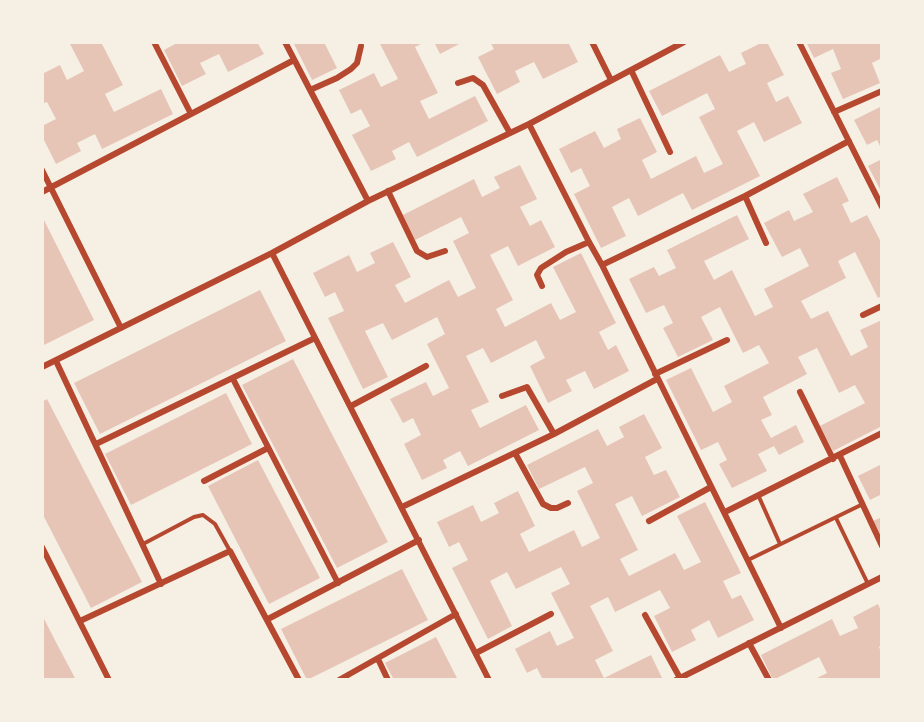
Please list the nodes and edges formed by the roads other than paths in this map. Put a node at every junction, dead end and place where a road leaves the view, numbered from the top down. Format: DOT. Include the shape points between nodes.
graph roads {
  1 [pos="154,42"];
  2 [pos="285,42"];
  3 [pos="592,42"];
  4 [pos="684,42"];
  5 [pos="799,42"];
  6 [pos="361,46"];
  7 [pos="294,60"];
  8 [pos="631,70"];
  9 [pos="611,80"];
  10 [pos="458,83"];
  11 [pos="310,90"];
  12 [pos="882,92"];
  13 [pos="834,112"];
  14 [pos="191,114"];
  15 [pos="529,124"];
  16 [pos="510,133"];
  17 [pos="849,141"];
  18 [pos="670,152"];
  19 [pos="42,170"];
  20 [pos="51,187"];
  21 [pos="388,191"];
  22 [pos="42,192"];
  23 [pos="746,196"];
  24 [pos="368,201"];
  25 [pos="882,207"];
  26 [pos="588,242"];
  27 [pos="766,243"];
  28 [pos="445,251"];
  29 [pos="272,252"];
  30 [pos="602,265"];
  31 [pos="542,286"];
  32 [pos="882,306"];
  33 [pos="863,315"];
  34 [pos="121,328"];
  35 [pos="315,338"];
  36 [pos="727,340"];
  37 [pos="56,361"];
  38 [pos="426,366"];
  39 [pos="42,368"];
  40 [pos="656,376"];
  41 [pos="233,379"];
  42 [pos="800,392"];
  43 [pos="502,396"];
  44 [pos="351,406"];
  45 [pos="882,433"];
  46 [pos="554,434"];
  47 [pos="96,444"];
  48 [pos="268,448"];
  49 [pos="515,453"];
  50 [pos="840,456"];
  51 [pos="832,459"];
  52 [pos="204,481"];
  53 [pos="711,487"];
  54 [pos="759,497"];
  55 [pos="568,503"];
  56 [pos="862,504"];
  57 [pos="402,507"];
  58 [pos="725,512"];
  59 [pos="836,518"];
  60 [pos="650,521"];
  61 [pos="419,540"];
  62 [pos="142,544"];
  63 [pos="780,544"];
  64 [pos="882,546"];
  65 [pos="42,547"];
  66 [pos="230,551"];
  67 [pos="748,560"];
  68 [pos="882,577"];
  69 [pos="338,583"];
  70 [pos="162,584"];
  71 [pos="868,584"];
  72 [pos="456,614"];
  73 [pos="551,614"];
  74 [pos="645,615"];
  75 [pos="268,619"];
  76 [pos="80,621"];
  77 [pos="781,628"];
  78 [pos="749,643"];
  79 [pos="476,653"];
  80 [pos="378,659"];
  81 [pos="678,679"];
  82 [pos="109,680"];
  83 [pos="299,680"];
  84 [pos="339,680"];
  85 [pos="388,680"];
  86 [pos="489,680"];
  87 [pos="769,680"];
  1 -- 14 [label="street"];
  2 -- 7 [label="street"];
  3 -- 9 [label="street"];
  4 -- 8 [label="street"];
  5 -- 13 [label="street"];
  6 -- 11 [label="street" via="357,63 351,69"];
  7 -- 11 [label="street"];
  7 -- 14 [label="street"];
  8 -- 9 [label="street"];
  8 -- 18 [label="street"];
  9 -- 15 [label="street"];
  10 -- 16 [label="street" via="473,78 483,85"];
  11 -- 24 [label="street"];
  12 -- 13 [label="street"];
  13 -- 17 [label="street"];
  14 -- 20 [label="street"];
  15 -- 16 [label="street"];
  15 -- 26 [label="street"];
  16 -- 21 [label="street"];
  17 -- 23 [label="street"];
  17 -- 25 [label="street"];
  19 -- 20 [label="street"];
  20 -- 22 [label="street"];
  20 -- 34 [label="street"];
  21 -- 24 [label="street"];
  21 -- 28 [label="street" via="420,254 427,257"];
  23 -- 27 [label="street"];
  23 -- 30 [label="street"];
  24 -- 29 [label="street"];
  26 -- 30 [label="street"];
  26 -- 31 [label="street" via="542,268 537,275"];
  29 -- 34 [label="street"];
  29 -- 35 [label="street"];
  30 -- 40 [label="street"];
  32 -- 33 [label="street"];
  34 -- 37 [label="street"];
  35 -- 41 [label="street"];
  35 -- 44 [label="street"];
  36 -- 40 [label="street"];
  37 -- 39 [label="street"];
  37 -- 47 [label="street"];
  38 -- 44 [label="street"];
  40 -- 46 [label="street"];
  40 -- 53 [label="street"];
  41 -- 47 [label="street"];
  41 -- 48 [label="street"];
  42 -- 51 [label="street"];
  43 -- 46 [label="street" via="527,387"];
  44 -- 57 [label="street"];
  45 -- 50 [label="street"];
  46 -- 49 [label="street"];
  47 -- 62 [label="street"];
  48 -- 52 [label="street"];
  48 -- 69 [label="street"];
  49 -- 55 [label="street" via="543,504 557,508"];
  49 -- 57 [label="street"];
  50 -- 51 [label="street"];
  50 -- 56 [label="street"];
  51 -- 54 [label="street"];
  53 -- 58 [label="street"];
  53 -- 60 [label="street"];
  54 -- 58 [label="street"];
  54 -- 63 [label="lane"];
  56 -- 59 [label="lane"];
  56 -- 64 [label="street"];
  57 -- 61 [label="street"];
  58 -- 67 [label="street"];
  59 -- 63 [label="lane"];
  59 -- 71 [label="lane"];
  61 -- 69 [label="street"];
  61 -- 72 [label="street"];
  62 -- 66 [label="lane" via="203,515 215,524"];
  62 -- 70 [label="street"];
  63 -- 67 [label="lane"];
  65 -- 76 [label="street"];
  66 -- 70 [label="street"];
  66 -- 75 [label="street"];
  67 -- 77 [label="street"];
  68 -- 71 [label="street"];
  69 -- 75 [label="street"];
  70 -- 76 [label="street"];
  71 -- 77 [label="street"];
  72 -- 79 [label="street"];
  72 -- 80 [label="street"];
  73 -- 79 [label="street"];
  74 -- 81 [label="street"];
  75 -- 83 [label="street"];
  76 -- 82 [label="street"];
  77 -- 78 [label="street"];
  78 -- 81 [label="street"];
  78 -- 87 [label="street"];
  79 -- 86 [label="street"];
  80 -- 84 [label="street"];
  80 -- 85 [label="street"];
}
